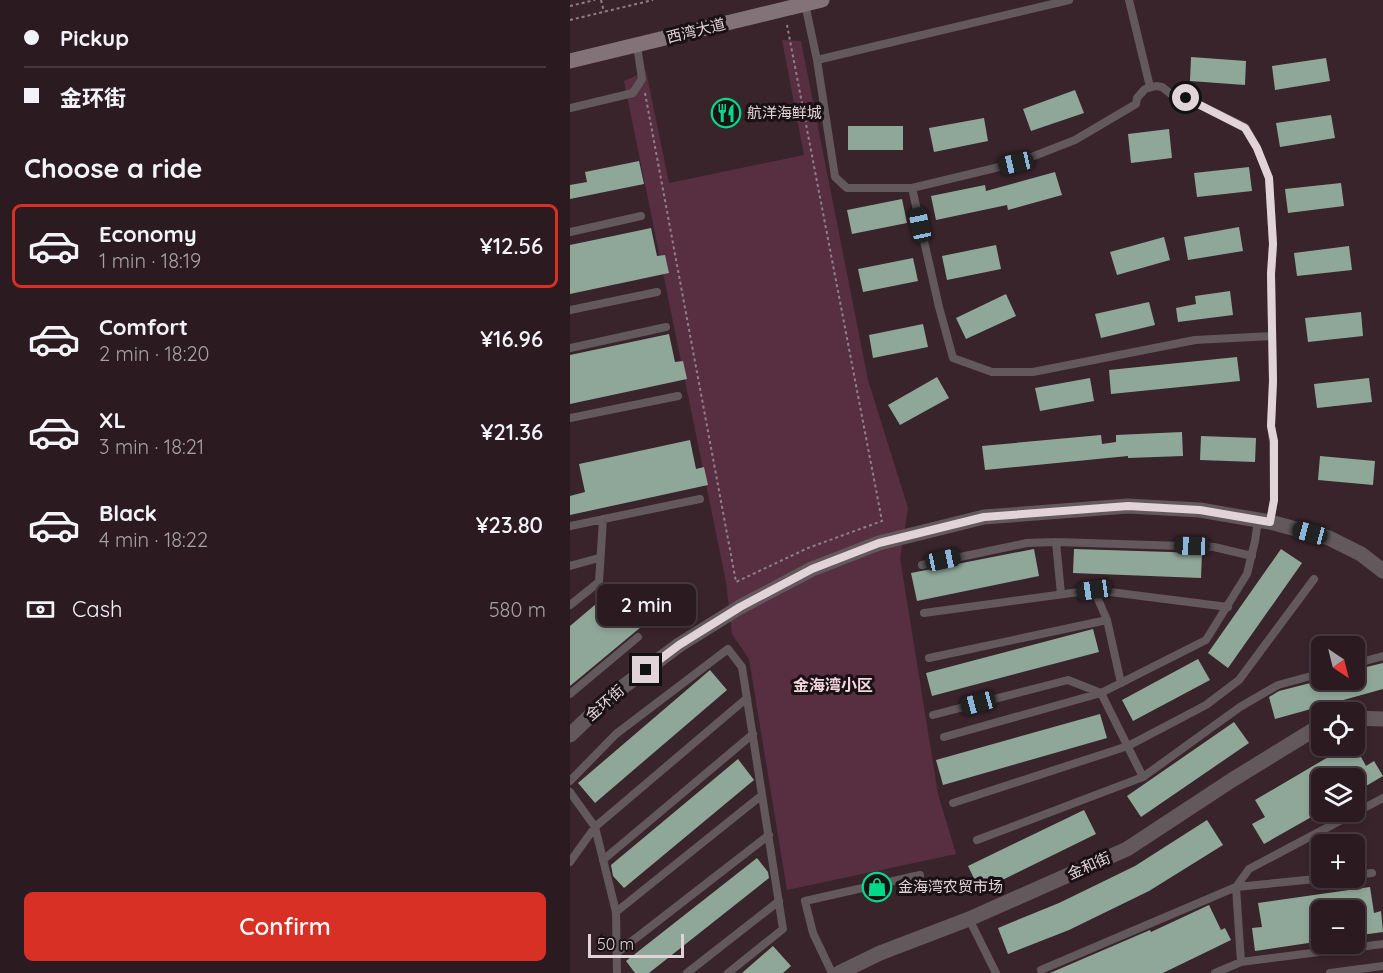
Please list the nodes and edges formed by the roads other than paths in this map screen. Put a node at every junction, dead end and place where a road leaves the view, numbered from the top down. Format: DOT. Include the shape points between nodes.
graph roads {
  1 [pos="822,0"];
  2 [pos="1069,0"];
  3 [pos="1129,0"];
  4 [pos="805,4"];
  5 [pos="637,46"];
  6 [pos="818,60"];
  7 [pos="570,61"];
  8 [pos="1150,87"];
  9 [pos="570,108"];
  10 [pos="912,188"];
  11 [pos="640,216"];
  12 [pos="570,232"];
  13 [pos="657,292"];
  14 [pos="570,310"];
  15 [pos="666,327"];
  16 [pos="1272,336"];
  17 [pos="570,348"];
  18 [pos="678,396"];
  19 [pos="570,418"];
  20 [pos="699,499"];
  21 [pos="603,519"];
  22 [pos="1264,521"];
  23 [pos="570,526"];
  24 [pos="1056,542"];
  25 [pos="1252,556"];
  26 [pos="599,558"];
  27 [pos="922,565"];
  28 [pos="570,566"];
  29 [pos="1383,571"];
  30 [pos="1314,579"];
  31 [pos="1094,590"];
  32 [pos="1061,594"];
  33 [pos="570,605"];
  34 [pos="1228,607"];
  35 [pos="924,613"];
  36 [pos="1107,620"];
  37 [pos="638,637"];
  38 [pos="1383,656"];
  39 [pos="929,658"];
  40 [pos="1365,661"];
  41 [pos="1311,676"];
  42 [pos="1121,683"];
  43 [pos="1101,693"];
  44 [pos="570,694"];
  45 [pos="747,698"];
  46 [pos="933,715"];
  47 [pos="1365,718"];
  48 [pos="1383,718"];
  49 [pos="1311,731"];
  50 [pos="753,734"];
  51 [pos="570,735"];
  52 [pos="944,737"];
  53 [pos="1128,746"];
  54 [pos="1143,777"];
  55 [pos="570,781"];
  56 [pos="570,792"];
  57 [pos="762,795"];
  58 [pos="1383,798"];
  59 [pos="953,802"];
  60 [pos="595,827"];
  61 [pos="769,835"];
  62 [pos="976,840"];
  63 [pos="603,860"];
  64 [pos="570,862"];
  65 [pos="1365,873"];
  66 [pos="1372,873"];
  67 [pos="920,874"];
  68 [pos="1311,880"];
  69 [pos="1236,887"];
  70 [pos="779,902"];
  71 [pos="616,912"];
  72 [pos="969,919"];
  73 [pos="1383,944"];
  74 [pos="618,952"];
  75 [pos="1240,962"];
  76 [pos="1383,966"];
  77 [pos="1041,970"];
  78 [pos="617,973"];
  79 [pos="687,973"];
  80 [pos="728,973"];
  81 [pos="832,973"];
  82 [pos="839,973"];
  83 [pos="996,973"];
  84 [pos="1215,973"];
  85 [pos="1330,973"];
  1 -- 4 [label="main road, 西湾大道"];
  2 -- 6 [label="lane"];
  3 -- 8 [label="lane"];
  4 -- 5 [label="main road, 西湾大道"];
  4 -- 6 [label="lane"];
  5 -- 7 [label="main road, 西湾大道"];
  5 -- 9 [label="lane" via="642,78 633,93"];
  6 -- 10 [label="lane" via="835,177 847,188"];
  8 -- 10 [label="lane" via="1140,93 1136,104 1075,140 1016,163"];
  8 -- 16 [label="lane" via="1162,87 1245,128 1257,148 1269,178"];
  10 -- 16 [label="lane" via="953,358 992,372 1033,372 1195,340"];
  11 -- 12 [label="lane"];
  13 -- 14 [label="lane"];
  15 -- 17 [label="lane"];
  16 -- 22 [label="lane" via="1274,500"];
  18 -- 19 [label="lane"];
  20 -- 21 [label="lane"];
  21 -- 23 [label="lane"];
  21 -- 26 [label="lane"];
  22 -- 25 [label="lane"];
  22 -- 29 [label="street, 金环街" via="1329,538 1361,554"];
  22 -- 51 [label="street, 金环街" via="1200,510 1128,506 984,517 879,543 812,569 740,607 679,645 612,695"];
  24 -- 25 [label="lane" via="1214,547"];
  24 -- 27 [label="lane" via="1027,543"];
  24 -- 32 [label="lane"];
  25 -- 34 [label="lane" via="1247,574"];
  26 -- 28 [label="lane"];
  26 -- 33 [label="lane" via="598,582"];
  30 -- 53 [label="lane" via="1239,680 1206,705"];
  31 -- 32 [label="lane"];
  31 -- 34 [label="lane"];
  31 -- 36 [label="lane"];
  32 -- 35 [label="lane"];
  34 -- 42 [label="lane" via="1206,640"];
  36 -- 39 [label="lane"];
  36 -- 42 [label="lane"];
  37 -- 44 [label="lane"];
  38 -- 40 [label="lane"];
  41 -- 54 [label="lane" via="1278,685 1240,706"];
  42 -- 43 [label="lane"];
  43 -- 46 [label="lane" via="1068,680"];
  43 -- 52 [label="lane"];
  43 -- 53 [label="lane"];
  45 -- 50 [label="lane"];
  45 -- 55 [label="lane" via="742,667 728,649 615,734"];
  45 -- 60 [label="lane"];
  47 -- 48 [label="street"];
  49 -- 72 [label="street, 金和街" via="1127,849"];
  50 -- 57 [label="lane"];
  50 -- 63 [label="lane"];
  53 -- 54 [label="lane"];
  53 -- 59 [label="lane"];
  54 -- 62 [label="lane"];
  56 -- 60 [label="lane"];
  57 -- 61 [label="lane"];
  57 -- 71 [label="lane"];
  58 -- 69 [label="lane" via="1249,869"];
  60 -- 63 [label="lane"];
  60 -- 64 [label="lane"];
  61 -- 70 [label="lane"];
  61 -- 74 [label="lane"];
  63 -- 71 [label="lane"];
  65 -- 66 [label="lane"];
  67 -- 81 [label="lane" via="806,901 813,933"];
  68 -- 69 [label="lane"];
  69 -- 75 [label="lane"];
  69 -- 77 [label="lane"];
  70 -- 79 [label="lane"];
  70 -- 80 [label="lane" via="783,929"];
  71 -- 74 [label="lane"];
  72 -- 82 [label="street, 金和街"];
  72 -- 83 [label="lane"];
  73 -- 75 [label="lane"];
  74 -- 78 [label="lane"];
  75 -- 84 [label="lane"];
  76 -- 85 [label="lane"];
}
